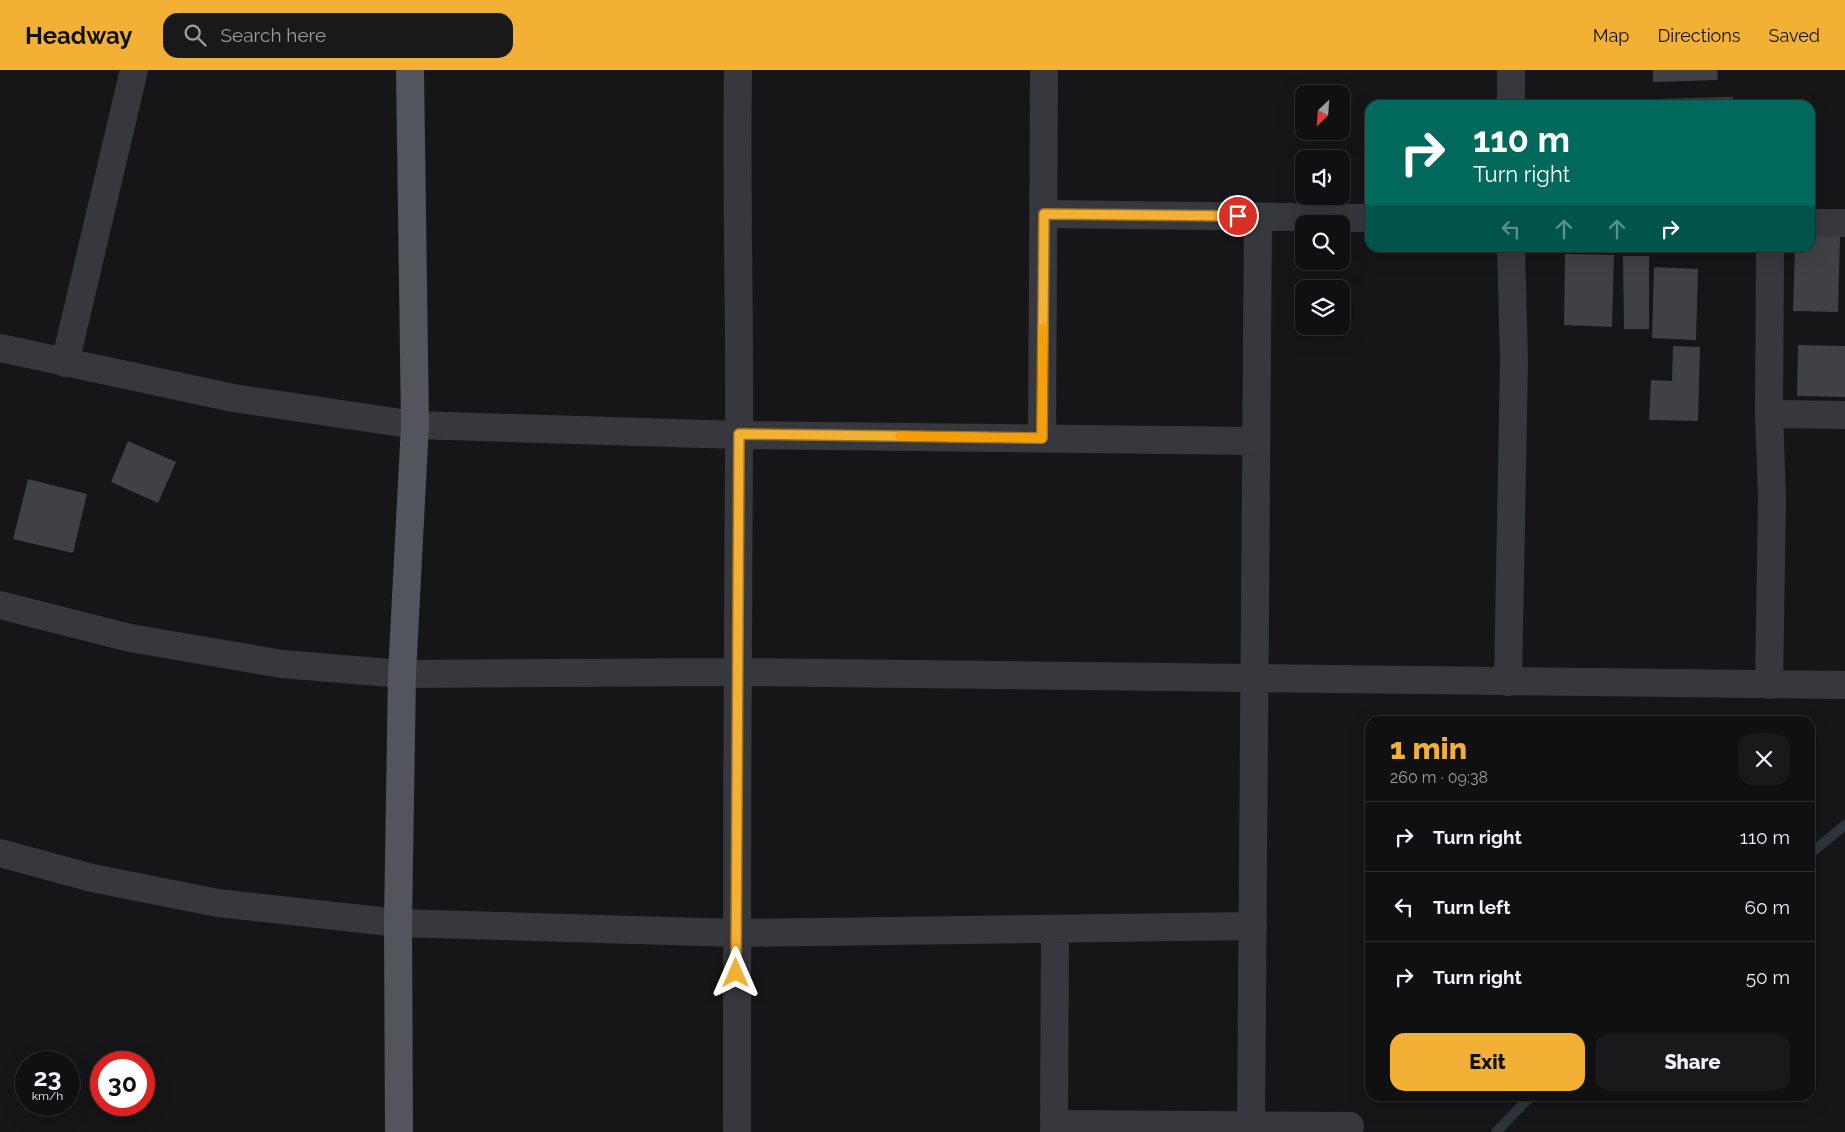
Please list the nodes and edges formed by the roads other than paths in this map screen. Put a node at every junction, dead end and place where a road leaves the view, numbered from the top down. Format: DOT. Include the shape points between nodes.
graph roads {
  1 [pos="134,70"];
  2 [pos="410,70"];
  3 [pos="738,70"];
  4 [pos="1044,70"];
  5 [pos="1511,70"];
  6 [pos="1511,100"];
  7 [pos="1044,214"];
  8 [pos="1258,217"];
  9 [pos="1365,218"];
  10 [pos="1815,223"];
  11 [pos="1845,224"];
  12 [pos="1511,252"];
  13 [pos="1770,252"];
  14 [pos="0,348"];
  15 [pos="65,363"];
  16 [pos="1769,414"];
  17 [pos="1845,415"];
  18 [pos="415,425"];
  19 [pos="739,434"];
  20 [pos="1042,438"];
  21 [pos="1256,441"];
  22 [pos="0,605"];
  23 [pos="737,672"];
  24 [pos="402,674"];
  25 [pos="1255,679"];
  26 [pos="1508,682"];
  27 [pos="1769,685"];
  28 [pos="1845,685"];
  29 [pos="0,854"];
  30 [pos="398,923"];
  31 [pos="1253,926"];
  32 [pos="1055,929"];
  33 [pos="736,933"];
  34 [pos="1251,1126"];
  35 [pos="1350,1126"];
  36 [pos="1054,1128"];
  37 [pos="399,1132"];
  38 [pos="737,1132"];
  1 -- 15 [label="street"];
  2 -- 18 [label="main road"];
  3 -- 19 [label="street"];
  4 -- 7 [label="street"];
  5 -- 6 [label="street"];
  7 -- 8 [label="street"];
  7 -- 20 [label="street"];
  8 -- 9 [label="street"];
  8 -- 21 [label="street"];
  10 -- 11 [label="street"];
  12 -- 26 [label="street" via="1514,360"];
  13 -- 16 [label="street"];
  14 -- 15 [label="street"];
  15 -- 18 [label="street" via="233,398"];
  16 -- 17 [label="street"];
  16 -- 27 [label="street" via="1772,497"];
  18 -- 19 [label="street"];
  18 -- 24 [label="main road"];
  19 -- 20 [label="street"];
  19 -- 23 [label="street"];
  20 -- 21 [label="street"];
  21 -- 25 [label="street"];
  22 -- 24 [label="street" via="158,643 282,664"];
  23 -- 24 [label="street"];
  23 -- 25 [label="street"];
  23 -- 33 [label="street"];
  24 -- 30 [label="main road"];
  25 -- 26 [label="street"];
  25 -- 31 [label="street"];
  26 -- 27 [label="street"];
  27 -- 28 [label="street"];
  29 -- 30 [label="street" via="92,878 218,903"];
  30 -- 33 [label="street"];
  30 -- 37 [label="main road"];
  31 -- 32 [label="street"];
  31 -- 34 [label="street"];
  32 -- 33 [label="street"];
  32 -- 36 [label="street"];
  33 -- 38 [label="street"];
  34 -- 35 [label="street"];
  34 -- 36 [label="street"];
}
